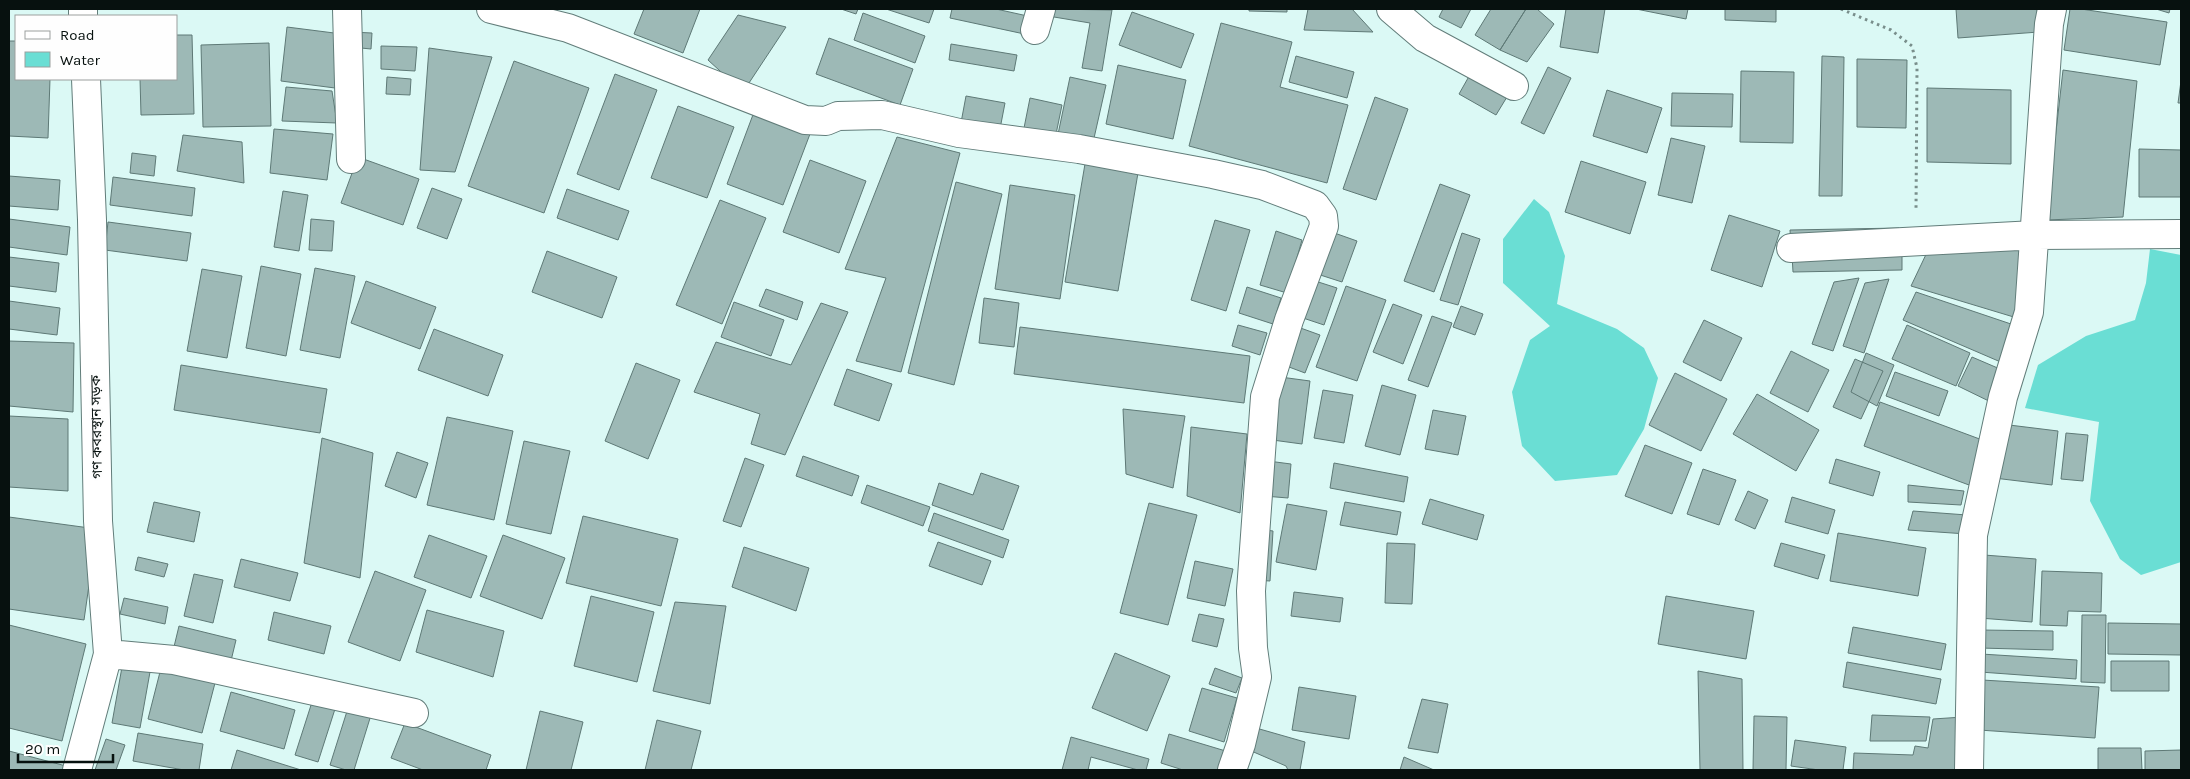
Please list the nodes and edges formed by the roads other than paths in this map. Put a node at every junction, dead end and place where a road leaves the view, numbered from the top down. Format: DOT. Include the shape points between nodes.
graph roads {
  1 [pos="347,9"];
  2 [pos="491,9"];
  3 [pos="1391,9"];
  4 [pos="2052,9"];
  5 [pos="86,80"];
  6 [pos="1514,86"];
  7 [pos="351,158"];
  8 [pos="2181,234"];
  9 [pos="2036,235"];
  10 [pos="1791,248"];
  11 [pos="108,654"];
  12 [pos="414,713"];
  13 [pos="78,770"];
  14 [pos="1232,770"];
  15 [pos="1969,770"];
  1 -- 7 [label="street"];
  2 -- 14 [label="street" via="568,28 804,120 882,115 959,133 1079,149 1213,174 1262,185 1316,205 1323,216 1324,226 1265,397 1251,591 1257,677"];
  3 -- 6 [label="street" via="1424,38"];
  4 -- 9 [label="street"];
  5 -- 11 [label="street, গণ কবরস্থান সড়ক" via="98,521"];
  8 -- 9 [label="street"];
  9 -- 10 [label="street"];
  9 -- 15 [label="street" via="2029,312 2003,397 1973,536"];
  11 -- 12 [label="street" via="174,660"];
  11 -- 13 [label="street, গণ কবরস্থান সড়ক"];
}
